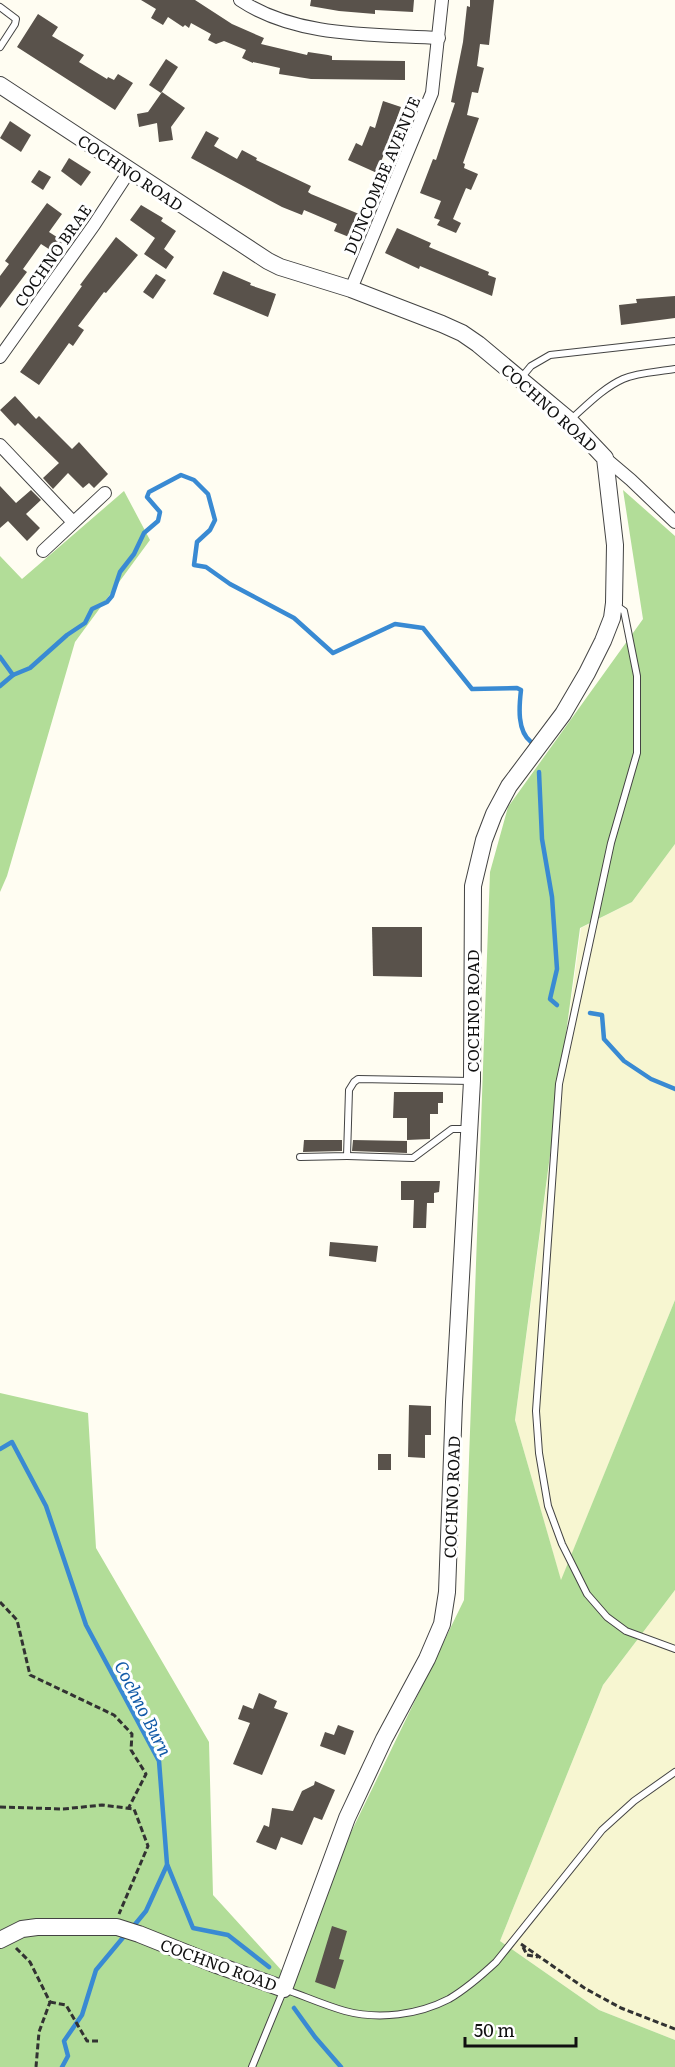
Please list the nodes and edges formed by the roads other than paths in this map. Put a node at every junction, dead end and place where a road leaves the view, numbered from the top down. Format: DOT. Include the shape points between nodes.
graph roads {
  1 [pos="240,0"];
  2 [pos="442,0"];
  3 [pos="0,7"];
  4 [pos="439,38"];
  5 [pos="0,47"];
  6 [pos="0,85"];
  7 [pos="130,170"];
  8 [pos="351,289"];
  9 [pos="675,341"];
  10 [pos="0,357"];
  11 [pos="675,369"];
  12 [pos="520,378"];
  13 [pos="569,420"];
  14 [pos="0,445"];
  15 [pos="604,458"];
  16 [pos="105,493"];
  17 [pos="73,522"];
  18 [pos="675,522"];
  19 [pos="43,551"];
  20 [pos="614,603"];
  21 [pos="472,1081"];
  22 [pos="469,1129"];
  23 [pos="347,1156"];
  24 [pos="300,1157"];
  25 [pos="675,1649"];
  26 [pos="675,1772"];
  27 [pos="3,1938"];
  28 [pos="284,1989"];
  29 [pos="252,2067"];
  1 -- 4 [label="street" via="288,22 337,32"];
  2 -- 4 [label="street, DUNCOMBE AVENUE"];
  3 -- 5 [label="lane" via="16,19"];
  4 -- 8 [label="street, DUNCOMBE AVENUE" via="432,93"];
  6 -- 7 [label="street, COCHNO ROAD"];
  7 -- 8 [label="street, COCHNO ROAD" via="268,261"];
  7 -- 10 [label="street, COCHNO BRAE"];
  8 -- 12 [label="street, COCHNO ROAD" via="462,333"];
  9 -- 12 [label="lane" via="550,355"];
  11 -- 13 [label="lane" via="623,379"];
  12 -- 13 [label="street, COCHNO ROAD"];
  13 -- 15 [label="street, COCHNO ROAD"];
  14 -- 17 [label="street"];
  15 -- 18 [label="street"];
  15 -- 20 [label="street, COCHNO ROAD" via="615,545"];
  16 -- 17 [label="street"];
  17 -- 19 [label="street"];
  20 -- 21 [label="street, COCHNO ROAD" via="609,626 587,673 563,714 509,786 484,840 473,886"];
  20 -- 25 [label="lane" via="624,611 637,676 637,753 611,843 559,1084 537,1411 539,1453 548,1506 586,1594 626,1631"];
  21 -- 22 [label="street, COCHNO ROAD"];
  21 -- 23 [label="lane" via="354,1082 349,1090"];
  22 -- 23 [label="lane" via="452,1129 413,1158"];
  22 -- 28 [label="street, COCHNO ROAD" via="447,1592 442,1624 347,1818"];
  23 -- 24 [label="lane"];
  26 -- 28 [label="lane" via="602,1830 496,1962 449,1999 420,2010 382,2015 346,2011"];
  27 -- 28 [label="street, COCHNO ROAD" via="37,1927 119,1928"];
  28 -- 29 [label="lane"];
}
